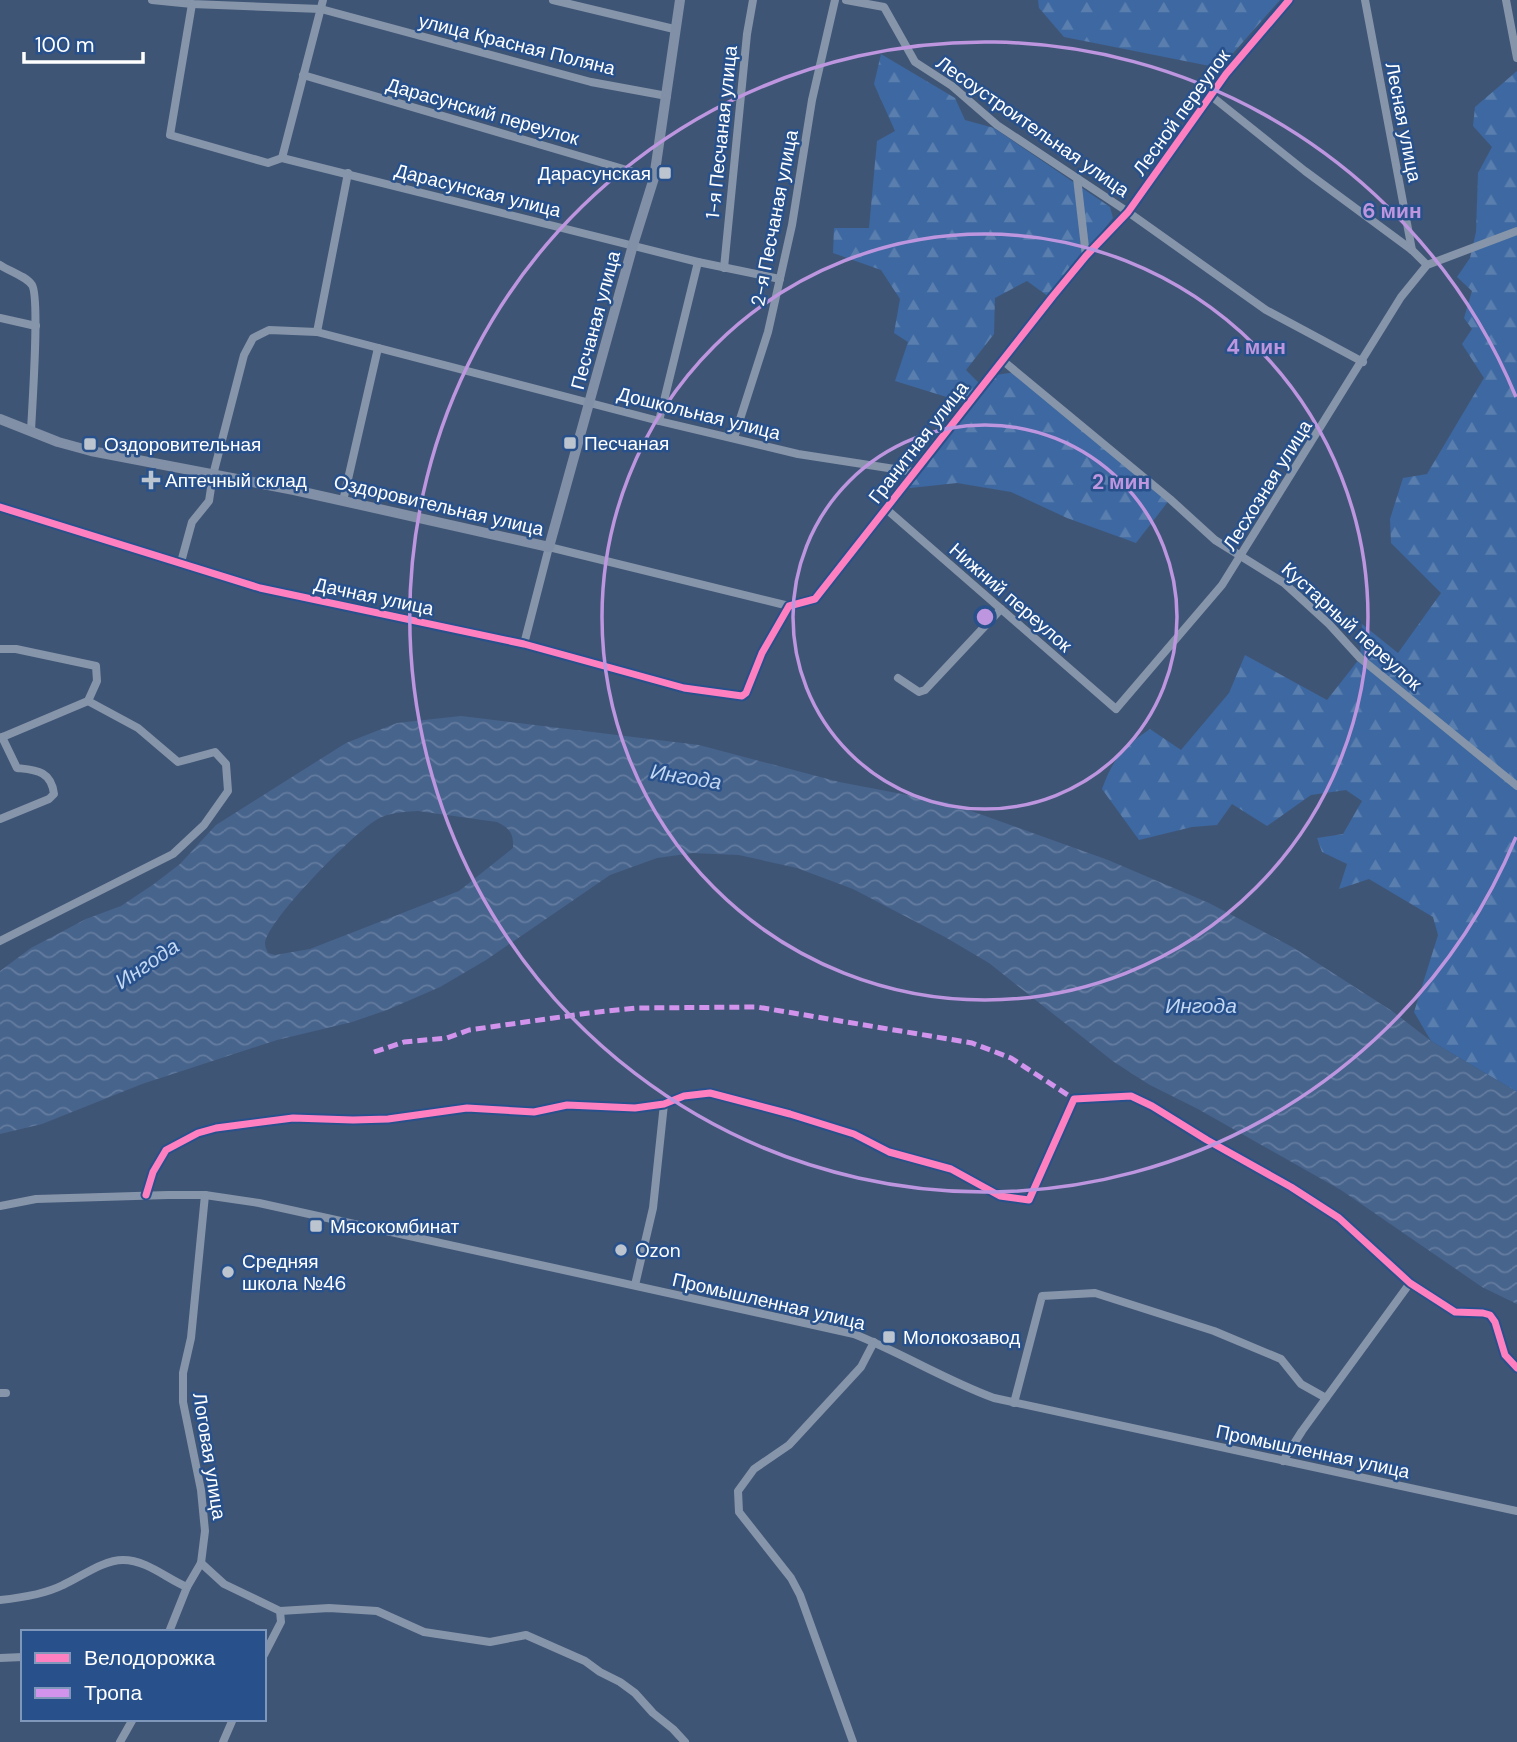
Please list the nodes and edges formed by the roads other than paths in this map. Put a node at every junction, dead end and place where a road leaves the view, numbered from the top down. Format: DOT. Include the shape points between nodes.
graph roads {
  1 [pos="152,0"];
  2 [pos="553,0"];
  3 [pos="680,0"];
  4 [pos="753,0"];
  5 [pos="835,0"];
  6 [pos="846,0"];
  7 [pos="1289,0"];
  8 [pos="1366,0"];
  9 [pos="1506,0"];
  10 [pos="192,5"];
  11 [pos="322,5"];
  12 [pos="674,29"];
  13 [pos="1517,58"];
  14 [pos="303,75"];
  15 [pos="1210,95"];
  16 [pos="667,96"];
  17 [pos="282,158"];
  18 [pos="348,173"];
  19 [pos="654,178"];
  20 [pos="1077,178"];
  21 [pos="1128,212"];
  22 [pos="1517,231"];
  23 [pos="633,245"];
  24 [pos="1412,250"];
  25 [pos="1086,256"];
  26 [pos="698,262"];
  27 [pos="0,265"];
  28 [pos="1427,265"];
  29 [pos="724,268"];
  30 [pos="780,279"];
  31 [pos="0,318"];
  32 [pos="36,326"];
  33 [pos="317,332"];
  34 [pos="378,348"];
  35 [pos="1002,360"];
  36 [pos="1363,362"];
  37 [pos="591,402"];
  38 [pos="0,419"];
  39 [pos="659,421"];
  40 [pos="31,431"];
  41 [pos="734,438"];
  42 [pos="914,472"];
  43 [pos="213,475"];
  44 [pos="343,501"];
  45 [pos="0,507"];
  46 [pos="885,508"];
  47 [pos="549,547"];
  48 [pos="1240,557"];
  49 [pos="181,562"];
  50 [pos="789,606"];
  51 [pos="1001,609"];
  52 [pos="524,644"];
  53 [pos="0,649"];
  54 [pos="898,678"];
  55 [pos="88,701"];
  56 [pos="1116,709"];
  57 [pos="1,738"];
  58 [pos="1517,786"];
  59 [pos="0,820"];
  60 [pos="0,941"];
  61 [pos="664,1104"];
  62 [pos="146,1195"];
  63 [pos="205,1195"];
  64 [pos="0,1206"];
  65 [pos="1410,1283"];
  66 [pos="635,1285"];
  67 [pos="874,1342"];
  68 [pos="1517,1368"];
  69 [pos="1326,1398"];
  70 [pos="1014,1403"];
  71 [pos="1283,1461"];
  72 [pos="1517,1511"];
  73 [pos="201,1563"];
  74 [pos="187,1587"];
  75 [pos="0,1600"];
  76 [pos="280,1611"];
  77 [pos="170,1630"];
  78 [pos="266,1651"];
  79 [pos="0,1657"];
  80 [pos="21,1657"];
  81 [pos="132,1721"];
  82 [pos="232,1721"];
  83 [pos="120,1742"];
  84 [pos="223,1742"];
  85 [pos="685,1742"];
  86 [pos="853,1742"];
  1 -- 10 [label="street, улица Красная Поляна"];
  2 -- 12 [label="street"];
  3 -- 12 [label="street, Песчаная улица"];
  4 -- 29 [label="street, 1-я Песчаная улица"];
  5 -- 30 [label="street, 2-я Песчаная улица"];
  6 -- 20 [label="street, Лесоустроительная улица" via="884,7 915,62"];
  7 -- 15 [label="street, Лесной переулок"];
  8 -- 24 [label="street, Лесная улица"];
  9 -- 13 [label="street"];
  10 -- 11 [label="street, улица Красная Поляна"];
  10 -- 17 [label="street, Дарасунская улица" via="170,135 268,163"];
  11 -- 14 [label="street"];
  11 -- 16 [label="street, улица Красная Поляна" via="591,82"];
  12 -- 16 [label="street, Песчаная улица"];
  14 -- 17 [label="street"];
  14 -- 19 [label="street, Дарасунский переулок"];
  15 -- 21 [label="street, Лесной переулок"];
  15 -- 24 [label="street"];
  16 -- 19 [label="street, Песчаная улица"];
  17 -- 18 [label="street, Дарасунская улица"];
  18 -- 23 [label="street, Дарасунская улица"];
  18 -- 33 [label="street"];
  19 -- 23 [label="street, Песчаная улица"];
  20 -- 21 [label="street, Лесоустроительная улица"];
  20 -- 25 [label="street"];
  21 -- 25 [label="street, Гранитная улица"];
  21 -- 36 [label="street, Лесоустроительная улица" via="1266,310"];
  22 -- 28 [label="street"];
  23 -- 26 [label="street, Дарасунская улица"];
  23 -- 37 [label="street, Песчаная улица"];
  24 -- 28 [label="street"];
  25 -- 35 [label="street, Гранитная улица"];
  26 -- 29 [label="street, Дарасунская улица"];
  26 -- 39 [label="street"];
  27 -- 32 [label="street" via="34,288"];
  28 -- 36 [label="street, Лесхозная улица" via="1401,297"];
  29 -- 30 [label="street, Дарасунская улица"];
  30 -- 41 [label="street, 2-я Песчаная улица" via="764,348"];
  31 -- 32 [label="street"];
  32 -- 40 [label="street"];
  33 -- 34 [label="street, Дошкольная улица"];
  33 -- 43 [label="street, Дошкольная улица" via="269,330 253,338 244,355"];
  34 -- 37 [label="street, Дошкольная улица"];
  34 -- 44 [label="street"];
  35 -- 42 [label="street, Гранитная улица"];
  35 -- 48 [label="street, Кустарный переулок"];
  36 -- 48 [label="street, Лесхозная улица"];
  37 -- 39 [label="street, Дошкольная улица"];
  37 -- 47 [label="street, Песчаная улица"];
  38 -- 40 [label="street, Оздоровительная улица"];
  39 -- 41 [label="street, Дошкольная улица"];
  40 -- 43 [label="street, Оздоровительная улица" via="91,451"];
  41 -- 42 [label="street, Дошкольная улица" via="797,454"];
  42 -- 46 [label="street, Гранитная улица"];
  43 -- 44 [label="street, Оздоровительная улица"];
  43 -- 49 [label="street, Дошкольная улица" via="209,501 192,522"];
  44 -- 47 [label="street, Оздоровительная улица"];
  45 -- 49 [label="street, Дачная улица"];
  46 -- 50 [label="street, Гранитная улица" via="815,598"];
  46 -- 51 [label="street, Нижний переулок"];
  47 -- 50 [label="street, Оздоровительная улица"];
  47 -- 52 [label="street, Песчаная улица"];
  48 -- 56 [label="street, Лесхозная улица" via="1222,585"];
  48 -- 58 [label="street, Кустарный переулок" via="1284,583 1360,658"];
  49 -- 52 [label="street, Дачная улица" via="260,588"];
  50 -- 52 [label="street, Дачная улица" via="742,696 684,688"];
  51 -- 54 [label="street" via="925,690 913,690"];
  51 -- 56 [label="street, Нижний переулок"];
  53 -- 55 [label="street" via="96,666 97,681"];
  55 -- 57 [label="street"];
  55 -- 60 [label="street" via="138,729 178,762 215,752 226,764 228,791 204,825 173,854"];
  57 -- 59 [label="street" via="17,768 37,770 52,785 54,794"];
  61 -- 62 [label="street" via="635,1108 567,1105 534,1112 467,1108 387,1119 293,1118 216,1128 166,1150"];
  61 -- 65 [label="street" via="709,1093 790,1114 854,1134 890,1152 951,1169 1000,1196 1029,1200 1074,1100 1131,1096 1339,1218"];
  61 -- 66 [label="street" via="653,1208"];
  62 -- 63 [label="street, Промышленная улица"];
  62 -- 64 [label="street, Промышленная улица" via="36,1199"];
  63 -- 66 [label="street, Промышленная улица"];
  63 -- 73 [label="street, Логовая улица" via="191,1338 183,1373 183,1402 205,1531"];
  65 -- 68 [label="street" via="1455,1312 1490,1315 1506,1355"];
  65 -- 69 [label="street"];
  66 -- 67 [label="street, Промышленная улица"];
  67 -- 70 [label="street, Промышленная улица" via="957,1385"];
  67 -- 86 [label="street" via="861,1367 789,1445 754,1469 738,1491 739,1512 800,1595"];
  69 -- 70 [label="street" via="1301,1384 1281,1359 1214,1331 1095,1293 1042,1296"];
  69 -- 71 [label="street"];
  70 -- 71 [label="street, Промышленная улица"];
  71 -- 72 [label="street, Промышленная улица"];
  73 -- 74 [label="street, Логовая улица"];
  73 -- 76 [label="street" via="224,1584"];
  74 -- 75 [label="street" via="123,1560 52,1590"];
  74 -- 77 [label="street, Логовая улица"];
  76 -- 78 [label="street" via="281,1622"];
  76 -- 85 [label="street" via="377,1611 424,1632 491,1642 526,1635 620,1682"];
  79 -- 80 [label="street"];
  81 -- 83 [label="street"];
  82 -- 84 [label="street"];
}
